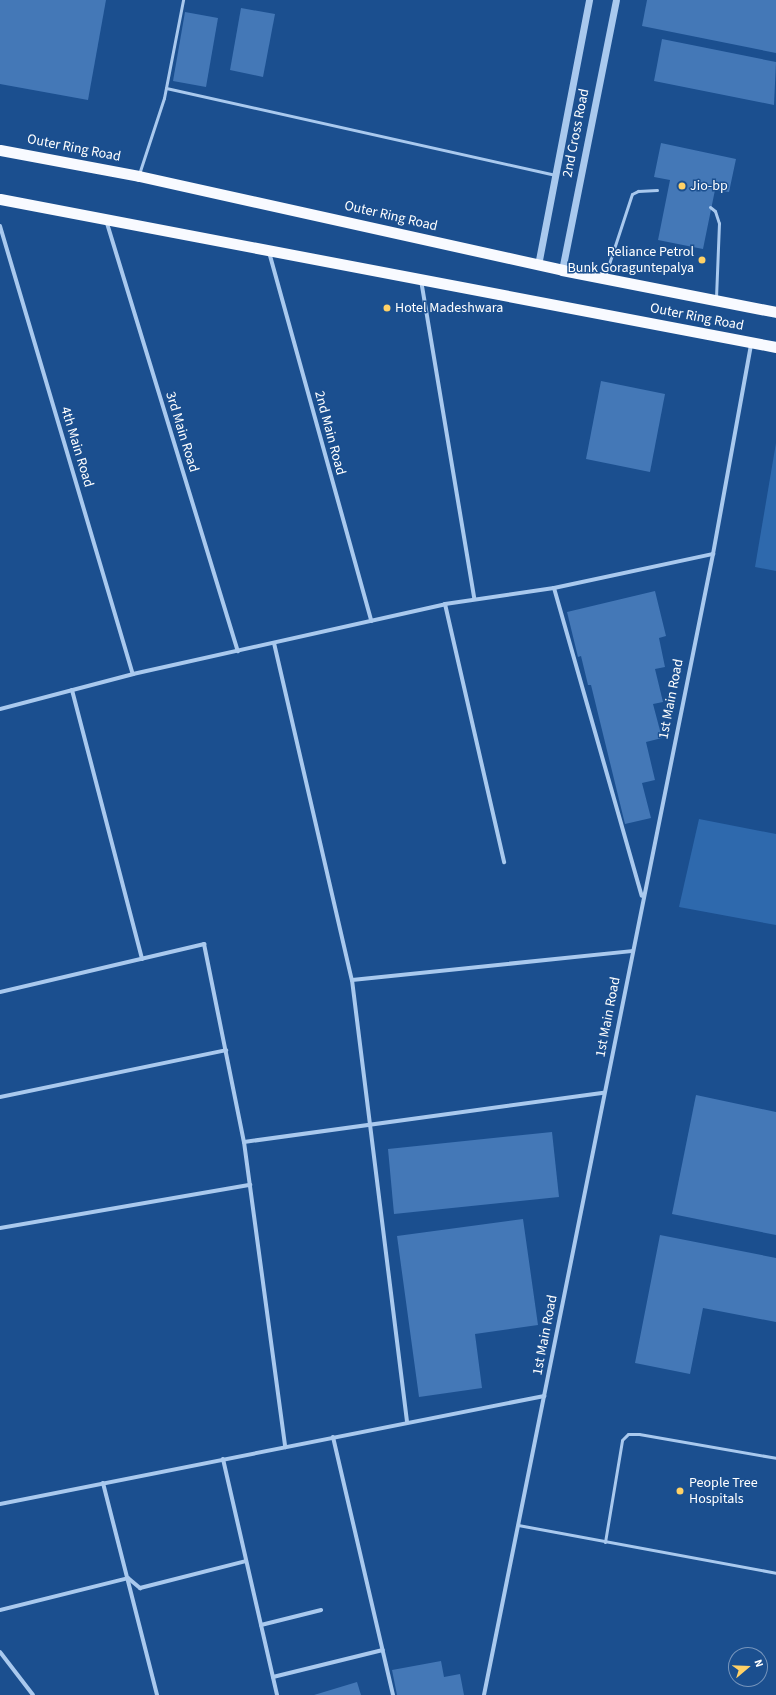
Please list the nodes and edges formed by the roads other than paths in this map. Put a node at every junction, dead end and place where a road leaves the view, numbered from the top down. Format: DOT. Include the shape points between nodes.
graph roads {
  1 [pos="183,0"];
  2 [pos="589,0"];
  3 [pos="616,0"];
  4 [pos="166,88"];
  5 [pos="0,150"];
  6 [pos="139,176"];
  7 [pos="556,176"];
  8 [pos="657,190"];
  9 [pos="0,200"];
  10 [pos="710,207"];
  11 [pos="106,220"];
  12 [pos="0,226"];
  13 [pos="269,252"];
  14 [pos="538,265"];
  15 [pos="562,270"];
  16 [pos="420,279"];
  17 [pos="604,279"];
  18 [pos="715,301"];
  19 [pos="776,312"];
  20 [pos="751,343"];
  21 [pos="776,347"];
  22 [pos="713,554"];
  23 [pos="554,588"];
  24 [pos="474,598"];
  25 [pos="445,604"];
  26 [pos="371,621"];
  27 [pos="274,643"];
  28 [pos="238,651"];
  29 [pos="134,674"];
  30 [pos="72,690"];
  31 [pos="0,709"];
  32 [pos="504,862"];
  33 [pos="643,898"];
  34 [pos="632,951"];
  35 [pos="142,959"];
  36 [pos="352,980"];
  37 [pos="0,992"];
  38 [pos="226,1050"];
  39 [pos="604,1093"];
  40 [pos="0,1097"];
  41 [pos="370,1126"];
  42 [pos="244,1142"];
  43 [pos="250,1185"];
  44 [pos="0,1228"];
  45 [pos="544,1396"];
  46 [pos="407,1423"];
  47 [pos="332,1438"];
  48 [pos="285,1447"];
  49 [pos="776,1458"];
  50 [pos="223,1459"];
  51 [pos="104,1483"];
  52 [pos="0,1504"];
  53 [pos="518,1525"];
  54 [pos="605,1542"];
  55 [pos="246,1561"];
  56 [pos="776,1573"];
  57 [pos="128,1578"];
  58 [pos="0,1610"];
  59 [pos="321,1610"];
  60 [pos="261,1625"];
  61 [pos="383,1650"];
  62 [pos="0,1652"];
  63 [pos="273,1677"];
  64 [pos="34,1695"];
  65 [pos="157,1695"];
  66 [pos="277,1695"];
  67 [pos="393,1695"];
  68 [pos="484,1695"];
  1 -- 4 [label="lane"];
  2 -- 7 [label="street, 2nd Cross Road"];
  3 -- 15 [label="street, 2nd Cross Road"];
  4 -- 6 [label="lane"];
  4 -- 7 [label="lane"];
  5 -- 6 [label="highway, Outer Ring Road"];
  6 -- 14 [label="highway, Outer Ring Road"];
  7 -- 14 [label="street, 2nd Cross Road"];
  8 -- 17 [label="lane" via="638,191 632,194"];
  9 -- 11 [label="highway, Outer Ring Road"];
  10 -- 18 [label="lane" via="715,211 719,223"];
  11 -- 13 [label="highway, Outer Ring Road"];
  11 -- 28 [label="street, 3rd Main Road"];
  12 -- 29 [label="street, 4th Main Road"];
  13 -- 16 [label="highway, Outer Ring Road"];
  13 -- 26 [label="street, 2nd Main Road"];
  14 -- 15 [label="highway, Outer Ring Road"];
  15 -- 17 [label="highway, Outer Ring Road"];
  16 -- 20 [label="highway, Outer Ring Road"];
  16 -- 24 [label="street"];
  17 -- 18 [label="highway, Outer Ring Road"];
  18 -- 19 [label="highway, Outer Ring Road"];
  20 -- 21 [label="highway, Outer Ring Road"];
  20 -- 22 [label="street, 1st Main Road"];
  22 -- 23 [label="street"];
  22 -- 33 [label="street, 1st Main Road"];
  23 -- 24 [label="street"];
  23 -- 33 [label="street"];
  24 -- 25 [label="street"];
  25 -- 26 [label="street"];
  25 -- 32 [label="street"];
  26 -- 27 [label="street"];
  27 -- 28 [label="street"];
  27 -- 36 [label="street"];
  28 -- 29 [label="street"];
  29 -- 30 [label="street"];
  30 -- 31 [label="street"];
  30 -- 35 [label="street"];
  33 -- 34 [label="street, 1st Main Road"];
  34 -- 36 [label="street"];
  34 -- 39 [label="street, 1st Main Road"];
  35 -- 37 [label="street"];
  35 -- 38 [label="street" via="204,944"];
  36 -- 41 [label="street"];
  38 -- 40 [label="street"];
  38 -- 42 [label="street"];
  39 -- 41 [label="street"];
  39 -- 45 [label="street, 1st Main Road"];
  41 -- 42 [label="street"];
  41 -- 46 [label="street"];
  42 -- 43 [label="street"];
  43 -- 44 [label="street"];
  43 -- 48 [label="street"];
  45 -- 46 [label="street"];
  45 -- 53 [label="street, 1st Main Road"];
  46 -- 47 [label="street"];
  47 -- 48 [label="street"];
  47 -- 61 [label="street"];
  48 -- 50 [label="street"];
  49 -- 54 [label="lane" via="628,1434 622,1440"];
  50 -- 51 [label="street"];
  50 -- 55 [label="street"];
  51 -- 52 [label="street"];
  51 -- 57 [label="street"];
  53 -- 54 [label="lane"];
  53 -- 68 [label="street, 1st Main Road"];
  54 -- 56 [label="lane"];
  55 -- 57 [label="street" via="140,1588"];
  55 -- 60 [label="street"];
  57 -- 58 [label="street"];
  57 -- 65 [label="street"];
  59 -- 60 [label="street"];
  60 -- 63 [label="street"];
  61 -- 63 [label="street"];
  61 -- 67 [label="street"];
  62 -- 64 [label="street"];
  63 -- 66 [label="street"];
}
